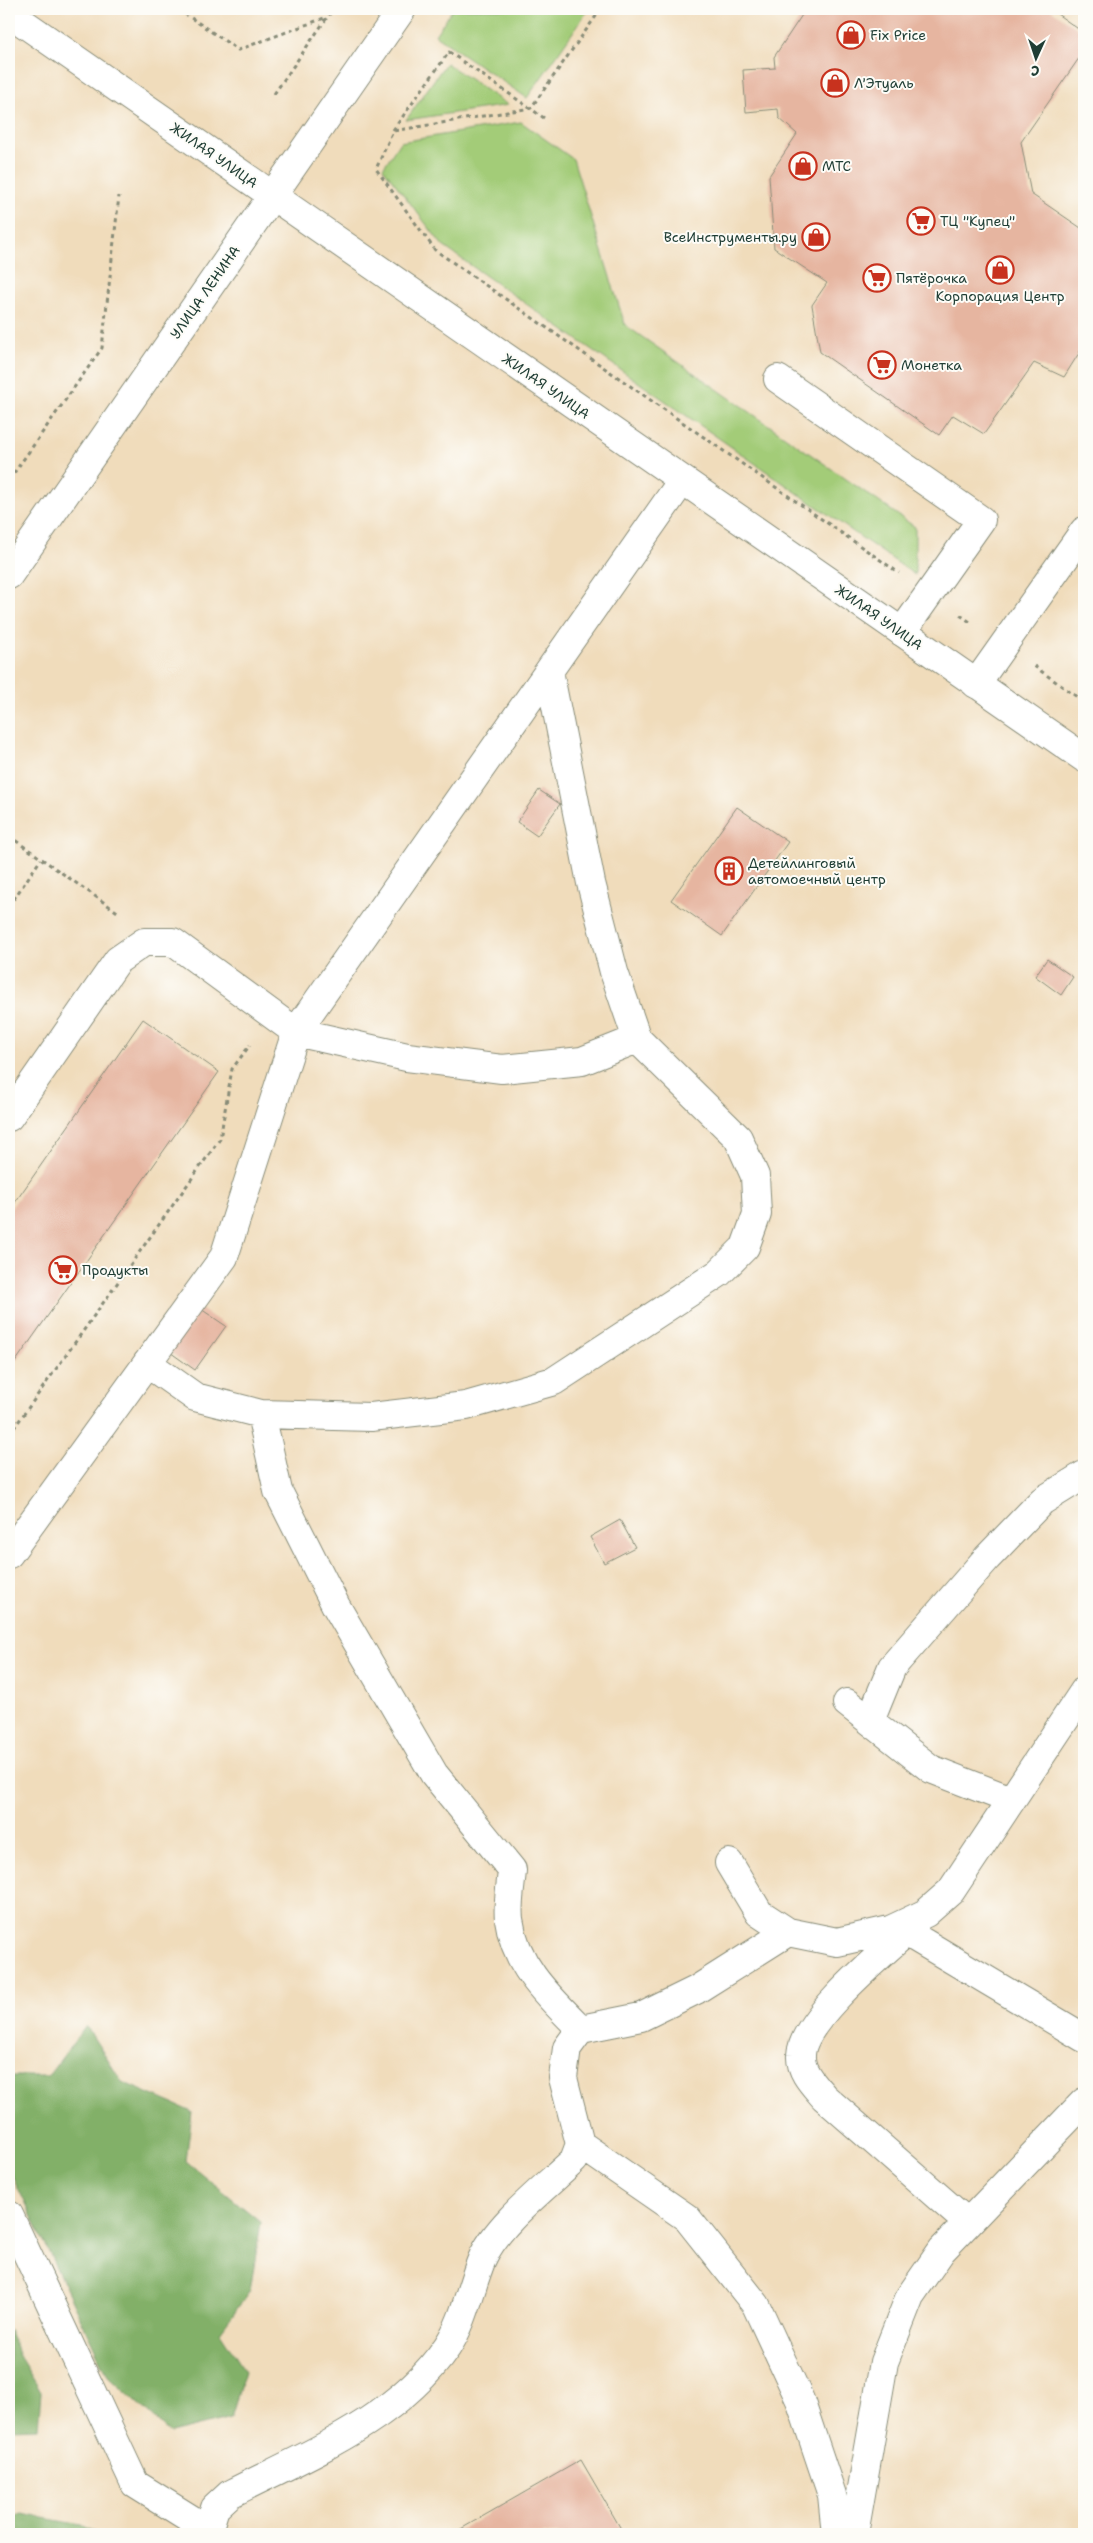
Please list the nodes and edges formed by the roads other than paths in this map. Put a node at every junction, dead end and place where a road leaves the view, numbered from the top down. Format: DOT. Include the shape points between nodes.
graph roads {
  1 [pos="402,9"];
  2 [pos="9,13"];
  3 [pos="272,196"];
  4 [pos="778,379"];
  5 [pos="682,480"];
  6 [pos="1084,531"];
  7 [pos="9,574"];
  8 [pos="902,632"];
  9 [pos="549,671"];
  10 [pos="976,684"];
  11 [pos="1084,758"];
  12 [pos="296,1032"];
  13 [pos="637,1038"];
  14 [pos="9,1117"];
  15 [pos="147,1363"];
  16 [pos="261,1414"];
  17 [pos="1084,1475"];
  18 [pos="9,1554"];
  19 [pos="1084,1691"];
  20 [pos="847,1703"];
  21 [pos="870,1721"];
  22 [pos="1012,1800"];
  23 [pos="729,1863"];
  24 [pos="926,1912"];
  25 [pos="788,1932"];
  26 [pos="906,1932"];
  27 [pos="581,2029"];
  28 [pos="1084,2038"];
  29 [pos="1084,2102"];
  30 [pos="580,2144"];
  31 [pos="9,2215"];
  32 [pos="968,2223"];
  33 [pos="207,2532"];
  34 [pos="836,2534"];
  35 [pos="854,2534"];
  1 -- 3 [label="main road, УЛИЦА ЛЕНИНА"];
  2 -- 3 [label="main road, ЖИЛАЯ УЛИЦА"];
  3 -- 5 [label="main road, ЖИЛАЯ УЛИЦА"];
  3 -- 7 [label="main road, УЛИЦА ЛЕНИНА"];
  4 -- 8 [label="main road" via="981,520"];
  5 -- 8 [label="main road, ЖИЛАЯ УЛИЦА"];
  5 -- 9 [label="main road"];
  6 -- 10 [label="main road"];
  8 -- 10 [label="main road, ЖИЛАЯ УЛИЦА"];
  9 -- 12 [label="main road"];
  9 -- 13 [label="main road" via="591,883 614,972"];
  10 -- 11 [label="main road, ЖИЛАЯ УЛИЦА"];
  12 -- 13 [label="main road" via="407,1056 502,1069 582,1060"];
  12 -- 14 [label="main road" via="173,942 144,942 118,960"];
  12 -- 15 [label="main road" via="224,1257"];
  13 -- 16 [label="main road" via="738,1138 755,1176 757,1214 745,1247 719,1273 554,1381 466,1406 371,1417"];
  15 -- 16 [label="main road" via="196,1398"];
  15 -- 18 [label="main road"];
  16 -- 27 [label="main road" via="278,1491 336,1606 434,1774 512,1870 509,1918 518,1953 540,1988"];
  17 -- 21 [label="main road" via="1042,1500 986,1558 892,1666"];
  19 -- 22 [label="main road"];
  20 -- 21 [label="main road"];
  21 -- 22 [label="main road" via="931,1769"];
  22 -- 24 [label="main road" via="951,1891"];
  23 -- 25 [label="main road" via="759,1913"];
  24 -- 25 [label="main road" via="890,1930 837,1942"];
  24 -- 26 [label="main road"];
  25 -- 27 [label="main road" via="696,1990 641,2017"];
  26 -- 28 [label="main road"];
  26 -- 32 [label="main road" via="825,2010 806,2034 801,2056 806,2076 824,2097"];
  27 -- 30 [label="main road" via="567,2048 563,2078"];
  29 -- 32 [label="main road"];
  30 -- 33 [label="main road" via="574,2160 498,2233 483,2258 458,2327 446,2347 411,2387 357,2429 230,2494 215,2508"];
  30 -- 34 [label="main road" via="687,2218 756,2305 800,2400 832,2495"];
  31 -- 33 [label="main road" via="135,2484"];
  32 -- 35 [label="main road" via="942,2250 910,2296 884,2362"];
}
